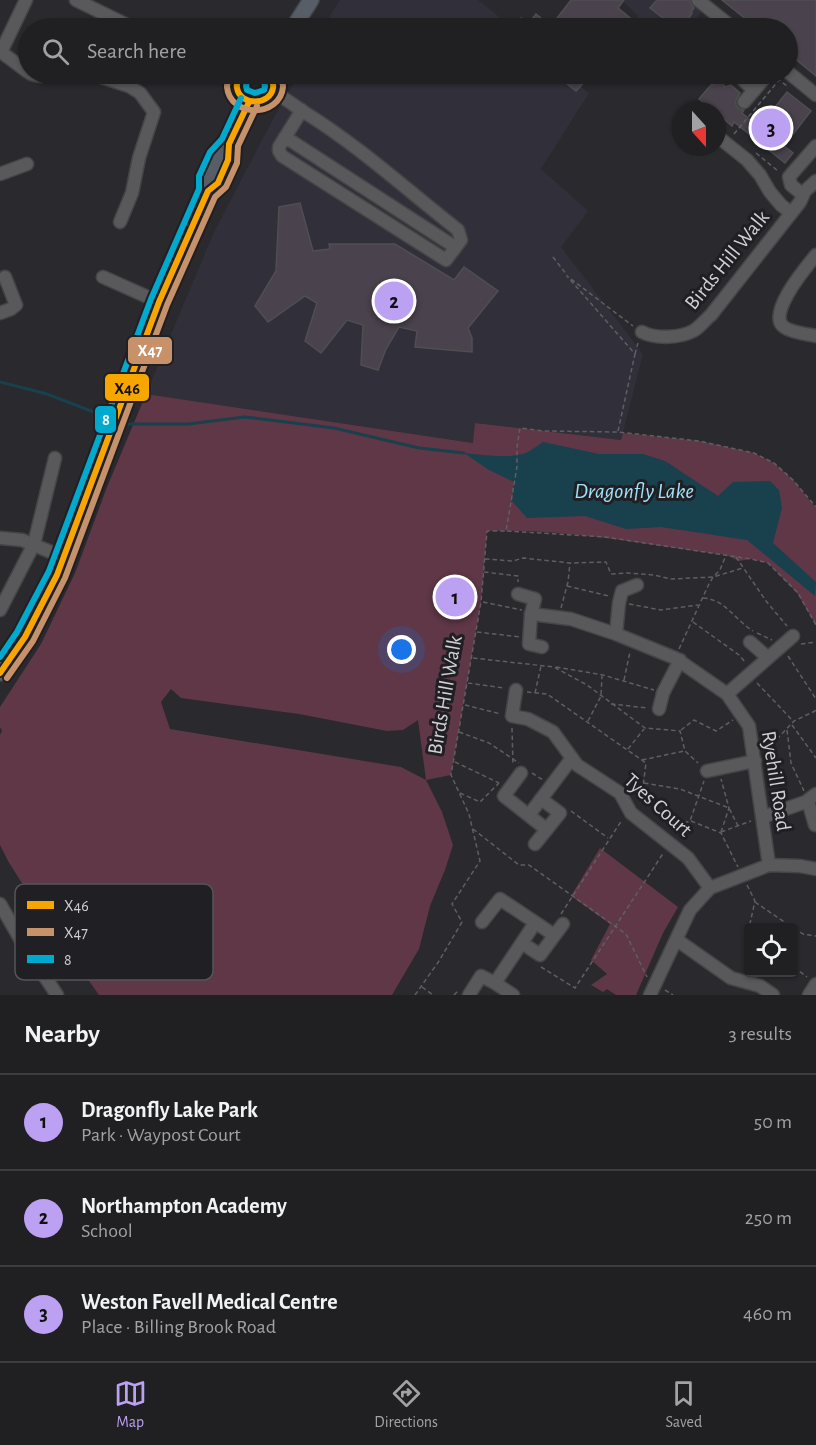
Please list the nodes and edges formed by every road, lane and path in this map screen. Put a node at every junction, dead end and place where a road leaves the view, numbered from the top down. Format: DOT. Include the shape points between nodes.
graph roads {
  1 [pos="26,0"];
  2 [pos="76,0"];
  3 [pos="311,0"];
  4 [pos="698,0"];
  5 [pos="113,18"];
  6 [pos="299,18"];
  7 [pos="720,18"];
  8 [pos="1,52"];
  9 [pos="18,64"];
  10 [pos="798,80"];
  11 [pos="123,84"];
  12 [pos="236,84"];
  13 [pos="274,84"];
  14 [pos="747,84"];
  15 [pos="759,84"];
  16 [pos="776,84"];
  17 [pos="784,84"];
  18 [pos="787,86"];
  19 [pos="754,90"];
  20 [pos="273,92"];
  21 [pos="816,95"];
  22 [pos="249,102"];
  23 [pos="744,102"];
  24 [pos="302,110"];
  25 [pos="733,135"];
  26 [pos="726,143"];
  27 [pos="816,146"];
  28 [pos="752,150"];
  29 [pos="27,164"];
  30 [pos="0,174"];
  31 [pos="789,179"];
  32 [pos="816,181"];
  33 [pos="802,194"];
  34 [pos="791,213"];
  35 [pos="120,222"];
  36 [pos="816,255"];
  37 [pos="553,257"];
  38 [pos="567,276"];
  39 [pos="5,277"];
  40 [pos="103,277"];
  41 [pos="159,302"];
  42 [pos="0,313"];
  43 [pos="642,332"];
  44 [pos="816,336"];
  45 [pos="618,432"];
  46 [pos="55,458"];
  47 [pos="816,507"];
  48 [pos="506,531"];
  49 [pos="0,538"];
  50 [pos="34,544"];
  51 [pos="726,555"];
  52 [pos="736,556"];
  53 [pos="63,558"];
  54 [pos="485,559"];
  55 [pos="570,563"];
  56 [pos="743,568"];
  57 [pos="483,572"];
  58 [pos="713,577"];
  59 [pos="637,585"];
  60 [pos="566,586"];
  61 [pos="518,594"];
  62 [pos="619,601"];
  63 [pos="481,602"];
  64 [pos="699,605"];
  65 [pos="0,610"];
  66 [pos="531,614"];
  67 [pos="559,618"];
  68 [pos="692,621"];
  69 [pos="816,625"];
  70 [pos="476,632"];
  71 [pos="616,634"];
  72 [pos="793,636"];
  73 [pos="529,639"];
  74 [pos="633,641"];
  75 [pos="750,642"];
  76 [pos="816,642"];
  77 [pos="542,647"];
  78 [pos="767,657"];
  79 [pos="677,659"];
  80 [pos="542,665"];
  81 [pos="554,667"];
  82 [pos="0,673"];
  83 [pos="750,673"];
  84 [pos="603,675"];
  85 [pos="623,680"];
  86 [pos="516,690"];
  87 [pos="535,693"];
  88 [pos="663,693"];
  89 [pos="726,694"];
  90 [pos="610,704"];
  91 [pos="464,705"];
  92 [pos="816,706"];
  93 [pos="659,709"];
  94 [pos="815,712"];
  95 [pos="741,715"];
  96 [pos="512,716"];
  97 [pos="587,722"];
  98 [pos="792,723"];
  99 [pos="645,728"];
  100 [pos="787,729"];
  101 [pos="680,731"];
  102 [pos="459,732"];
  103 [pos="752,746"];
  104 [pos="627,750"];
  105 [pos="685,751"];
  106 [pos="512,758"];
  107 [pos="572,758"];
  108 [pos="816,758"];
  109 [pos="642,760"];
  110 [pos="454,761"];
  111 [pos="754,761"];
  112 [pos="522,769"];
  113 [pos="713,770"];
  114 [pos="644,783"];
  115 [pos="551,786"];
  116 [pos="459,793"];
  117 [pos="541,798"];
  118 [pos="811,798"];
  119 [pos="729,808"];
  120 [pos="571,810"];
  121 [pos="529,815"];
  122 [pos="763,817"];
  123 [pos="690,821"];
  124 [pos="738,825"];
  125 [pos="815,825"];
  126 [pos="472,828"];
  127 [pos="546,829"];
  128 [pos="721,832"];
  129 [pos="610,839"];
  130 [pos="535,844"];
  131 [pos="769,865"];
  132 [pos="816,869"];
  133 [pos="742,876"];
  134 [pos="710,888"];
  135 [pos="755,901"];
  136 [pos="0,904"];
  137 [pos="483,922"];
  138 [pos="535,923"];
  139 [pos="750,923"];
  140 [pos="787,923"];
  141 [pos="563,924"];
  142 [pos="15,929"];
  143 [pos="798,931"];
  144 [pos="554,935"];
  145 [pos="816,936"];
  146 [pos="677,940"];
  147 [pos="522,943"];
  148 [pos="798,970"];
  149 [pos="47,980"];
  150 [pos="812,981"];
  151 [pos="495,983"];
  152 [pos="421,987"];
  153 [pos="652,992"];
  154 [pos="461,994"];
  155 [pos="57,995"];
  156 [pos="415,995"];
  157 [pos="434,995"];
  158 [pos="513,995"];
  159 [pos="773,995"];
  160 [pos="809,995"];
  1 -- 8 [label="street"];
  2 -- 5 [label="street"];
  3 -- 6 [label="main road"];
  4 -- 7 [label="street"];
  8 -- 9 [label="street"];
  10 -- 21 [label="street"];
  11 -- 35 [label="street" via="140,93 154,112"];
  12 -- 22 [label="main road" via="238,93"];
  13 -- 20 [label="main road"];
  14 -- 19 [label="street"];
  15 -- 19 [label="street"];
  16 -- 25 [label="path"];
  17 -- 18 [label="path"];
  19 -- 23 [label="street"];
  20 -- 22 [label="main road" via="265,100"];
  20 -- 24 [label="street"];
  22 -- 41 [label="main road" via="229,144 218,155 208,179 208,191"];
  24 -- 24 [label="street" via="458,230 461,240 446,260 282,156 279,147"];
  26 -- 34 [label="street" via="747,160"];
  27 -- 31 [label="street"];
  28 -- 31 [label="path"];
  29 -- 30 [label="street"];
  31 -- 33 [label="street"];
  32 -- 33 [label="street, Birds Hill Walk"];
  33 -- 34 [label="street, Birds Hill Walk"];
  34 -- 43 [label="street, Birds Hill Walk" via="711,315 693,331 672,337"];
  36 -- 44 [label="street" via="789,290 780,322 790,330"];
  37 -- 38 [label="path"];
  38 -- 43 [label="path"];
  38 -- 45 [label="path" via="635,354"];
  39 -- 42 [label="street" via="16,305"];
  40 -- 41 [label="street"];
  41 -- 53 [label="main road"];
  45 -- 47 [label="path" via="699,441 754,453 774,463"];
  45 -- 48 [label="path" via="520,428"];
  46 -- 50 [label="street"];
  48 -- 51 [label="path" via="605,537"];
  48 -- 54 [label="path, Birds Hill Walk" via="487,531"];
  49 -- 50 [label="street"];
  50 -- 53 [label="street"];
  50 -- 65 [label="street"];
  51 -- 52 [label="path"];
  51 -- 58 [label="path"];
  52 -- 56 [label="path"];
  52 -- 69 [label="path" via="768,563 798,593"];
  53 -- 82 [label="main road" via="25,636"];
  54 -- 55 [label="path"];
  54 -- 57 [label="path, Birds Hill Walk"];
  55 -- 58 [label="path" via="606,562 611,574 671,579"];
  55 -- 60 [label="path"];
  56 -- 58 [label="path"];
  56 -- 72 [label="path"];
  57 -- 61 [label="path" via="518,576"];
  57 -- 63 [label="path, Birds Hill Walk"];
  58 -- 64 [label="path"];
  59 -- 62 [label="street" via="622,591"];
  60 -- 62 [label="path"];
  60 -- 67 [label="path"];
  61 -- 66 [label="street" via="535,599"];
  62 -- 64 [label="path" via="661,610"];
  62 -- 71 [label="street"];
  63 -- 66 [label="path" via="520,608"];
  63 -- 70 [label="path, Birds Hill Walk"];
  64 -- 68 [label="path"];
  66 -- 67 [label="street, Ryehill Road"];
  66 -- 73 [label="street"];
  67 -- 71 [label="street, Ryehill Road"];
  68 -- 79 [label="path"];
  68 -- 83 [label="path" via="739,655"];
  70 -- 73 [label="path"];
  70 -- 91 [label="path, Birds Hill Walk"];
  71 -- 74 [label="street, Ryehill Road"];
  72 -- 76 [label="path" via="801,644"];
  72 -- 78 [label="street"];
  73 -- 77 [label="street" via="529,644"];
  74 -- 79 [label="street, Ryehill Road"];
  74 -- 85 [label="path"];
  75 -- 78 [label="street"];
  78 -- 83 [label="street"];
  79 -- 88 [label="street"];
  79 -- 89 [label="street, Ryehill Road"];
  80 -- 87 [label="path"];
  81 -- 84 [label="path"];
  83 -- 89 [label="street"];
  83 -- 98 [label="path"];
  84 -- 85 [label="path"];
  84 -- 97 [label="path" via="602,696"];
  85 -- 88 [label="path"];
  86 -- 96 [label="street"];
  88 -- 93 [label="street"];
  89 -- 95 [label="street, Ryehill Road"];
  90 -- 93 [label="path"];
  91 -- 96 [label="path"];
  91 -- 102 [label="path, Birds Hill Walk"];
  92 -- 94 [label="path"];
  94 -- 98 [label="path"];
  95 -- 101 [label="path" via="716,731 694,720"];
  95 -- 103 [label="street, Ryehill Road" via="749,726"];
  96 -- 106 [label="path"];
  96 -- 107 [label="street, Tyes Court" via="554,732"];
  98 -- 100 [label="path"];
  98 -- 108 [label="path"];
  99 -- 104 [label="path"];
  100 -- 103 [label="path" via="778,738"];
  100 -- 118 [label="path" via="791,763"];
  102 -- 106 [label="path"];
  102 -- 110 [label="path, Birds Hill Walk"];
  103 -- 111 [label="street, Ryehill Road"];
  105 -- 109 [label="path"];
  106 -- 112 [label="path"];
  106 -- 112 [label="path"];
  107 -- 115 [label="street"];
  107 -- 134 [label="street, Tyes Court" via="620,793 632,813 688,858"];
  110 -- 116 [label="path, Birds Hill Walk" via="451,775"];
  110 -- 116 [label="path" via="499,783 480,802"];
  111 -- 113 [label="street"];
  111 -- 122 [label="street, Ryehill Road"];
  112 -- 115 [label="path"];
  112 -- 121 [label="street" via="504,796"];
  113 -- 119 [label="path"];
  114 -- 119 [label="path" via="680,789"];
  115 -- 117 [label="street"];
  116 -- 126 [label="path, Birds Hill Walk"];
  117 -- 121 [label="street"];
  117 -- 127 [label="street" via="560,813"];
  118 -- 122 [label="street"];
  118 -- 125 [label="street"];
  119 -- 124 [label="path"];
  119 -- 128 [label="path"];
  120 -- 129 [label="path"];
  121 -- 127 [label="street"];
  122 -- 124 [label="path"];
  122 -- 131 [label="street, Ryehill Road"];
  123 -- 128 [label="path"];
  124 -- 128 [label="path"];
  126 -- 152 [label="path, Birds Hill Walk" via="480,861 452,904 462,922"];
  126 -- 153 [label="path" via="519,865 529,865 626,934"];
  127 -- 130 [label="street"];
  128 -- 133 [label="path"];
  131 -- 132 [label="street"];
  131 -- 133 [label="street"];
  133 -- 134 [label="street"];
  133 -- 135 [label="path"];
  134 -- 146 [label="street" via="690,910"];
  135 -- 139 [label="path"];
  135 -- 140 [label="path"];
  136 -- 142 [label="street"];
  137 -- 138 [label="street" via="500,899"];
  138 -- 144 [label="street"];
  138 -- 147 [label="street"];
  141 -- 144 [label="street"];
  143 -- 145 [label="path"];
  144 -- 147 [label="street" via="540,955"];
  146 -- 153 [label="street"];
  146 -- 159 [label="street" via="731,978 760,986"];
  147 -- 151 [label="street"];
  148 -- 150 [label="path"];
  149 -- 155 [label="street"];
  150 -- 160 [label="street"];
  151 -- 154 [label="street" via="481,976"];
  151 -- 158 [label="street"];
  152 -- 156 [label="path, Birds Hill Walk"];
  152 -- 157 [label="path"];
}
